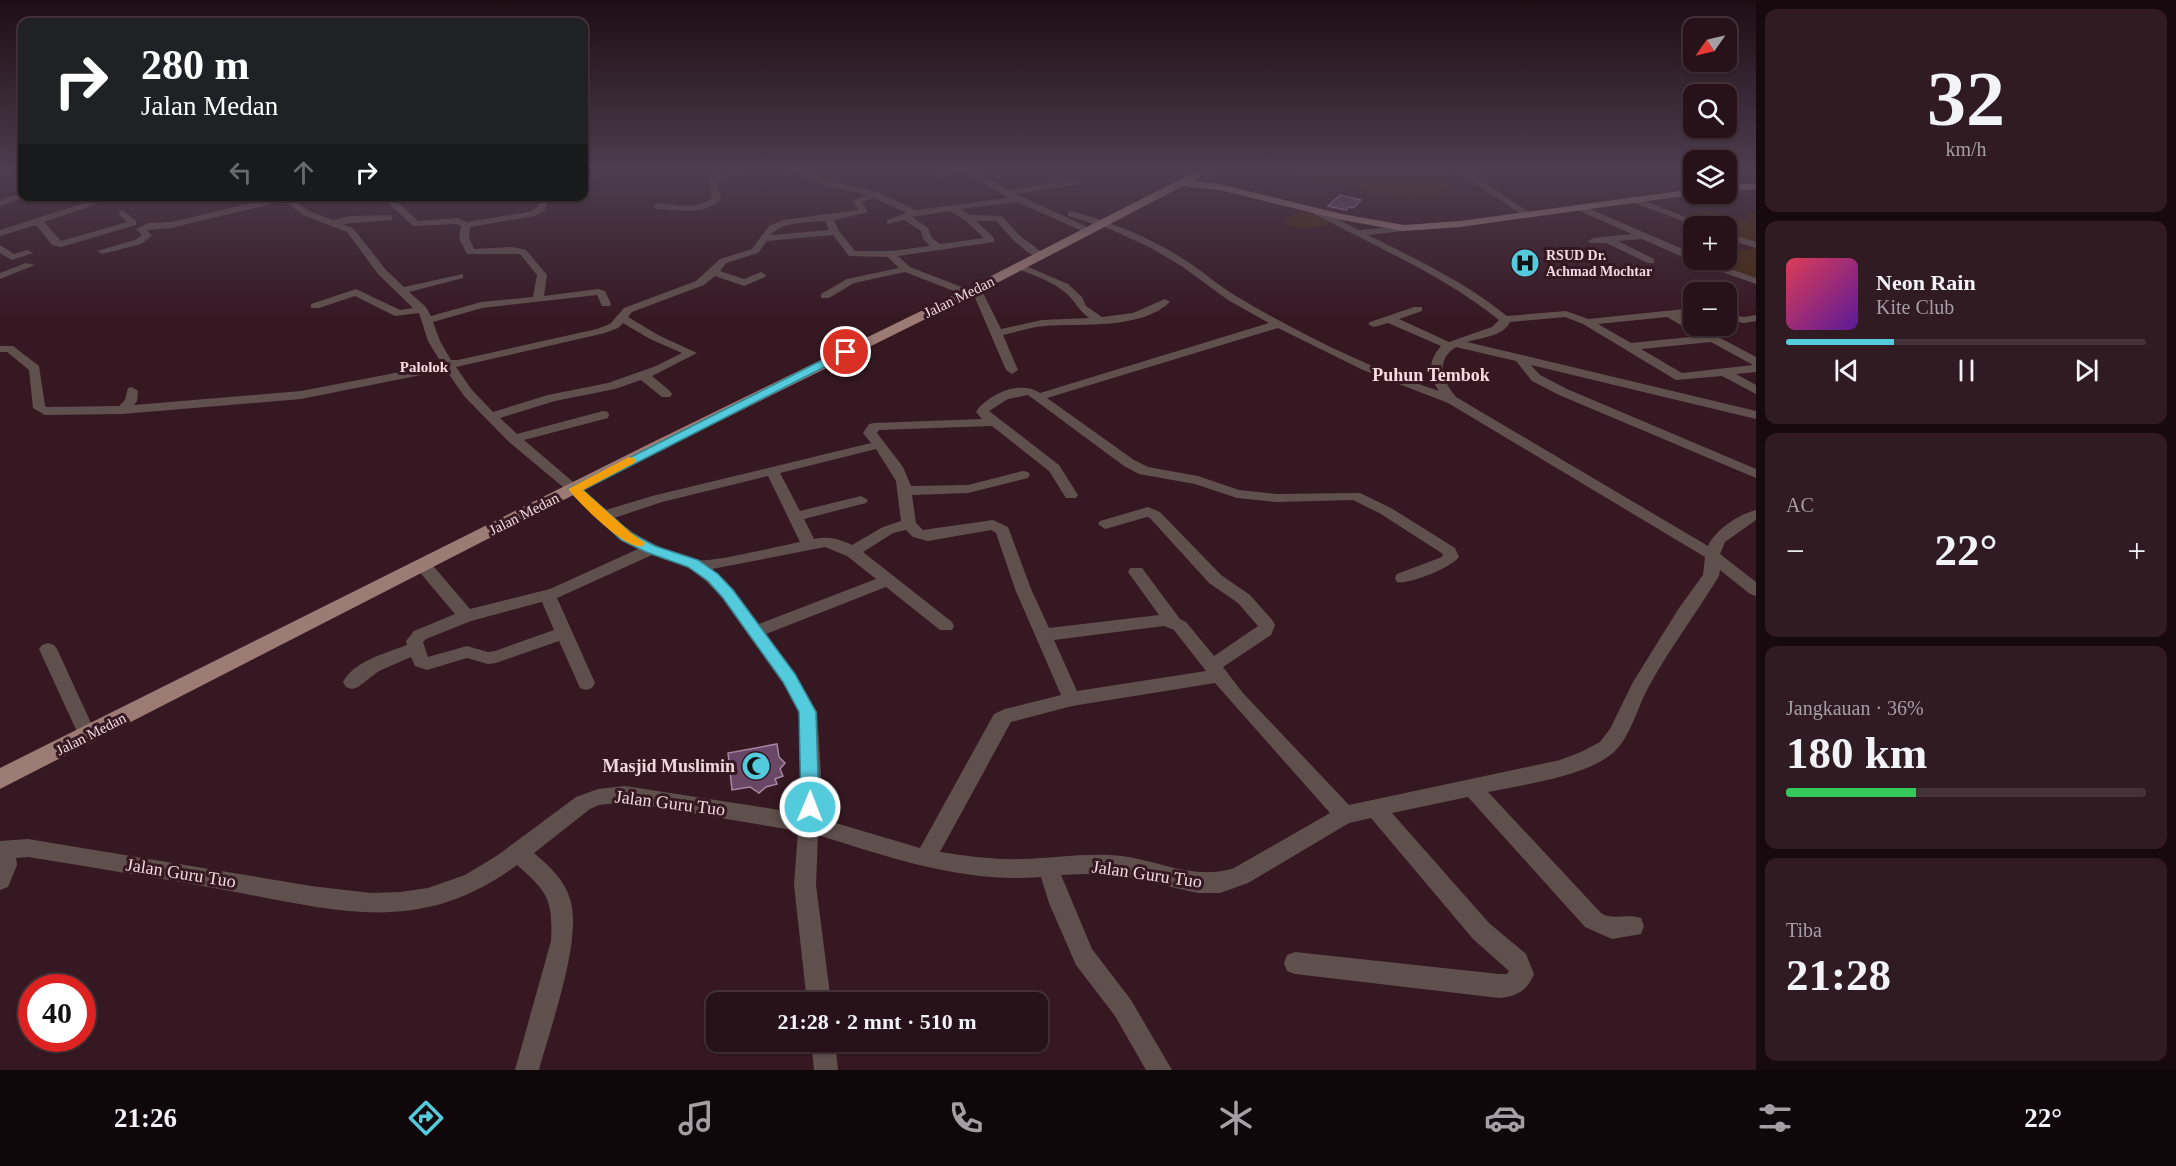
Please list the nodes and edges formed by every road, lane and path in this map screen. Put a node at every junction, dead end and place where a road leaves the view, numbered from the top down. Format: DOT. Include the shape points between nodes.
graph roads {
  1 [pos="45,219"];
  2 [pos="129,219"];
  3 [pos="196,219"];
  4 [pos="322,219"];
  5 [pos="354,219"];
  6 [pos="410,219"];
  7 [pos="502,219"];
  8 [pos="814,219"];
  9 [pos="829,219"];
  10 [pos="899,219"];
  11 [pos="915,219"];
  12 [pos="969,219"];
  13 [pos="1000,219"];
  14 [pos="1059,219"];
  15 [pos="1081,219"];
  16 [pos="1110,219"];
  17 [pos="1331,219"];
  18 [pos="1355,219"];
  19 [pos="1492,219"];
  20 [pos="1604,219"];
  21 [pos="38,221"];
  22 [pos="890,222"];
  23 [pos="333,223"];
  24 [pos="466,225"];
  25 [pos="1096,226"];
  26 [pos="1404,228"];
  27 [pos="836,232"];
  28 [pos="0,233"];
  29 [pos="1359,233"];
  30 [pos="1642,236"];
  31 [pos="763,239"];
  32 [pos="1737,239"];
  33 [pos="1608,240"];
  34 [pos="1593,241"];
  35 [pos="1756,245"];
  36 [pos="0,248"];
  37 [pos="939,248"];
  38 [pos="102,252"];
  39 [pos="28,253"];
  40 [pos="891,254"];
  41 [pos="1683,254"];
  42 [pos="1040,255"];
  43 [pos="1651,261"];
  44 [pos="30,265"];
  45 [pos="1019,266"];
  46 [pos="906,269"];
  47 [pos="1726,270"];
  48 [pos="714,272"];
  49 [pos="761,275"];
  50 [pos="0,276"];
  51 [pos="459,276"];
  52 [pos="1756,281"];
  53 [pos="402,291"];
  54 [pos="972,291"];
  55 [pos="825,297"];
  56 [pos="536,300"];
  57 [pos="1165,302"];
  58 [pos="606,304"];
  59 [pos="315,306"];
  60 [pos="422,309"];
  61 [pos="1418,309"];
  62 [pos="1683,312"];
  63 [pos="1669,314"];
  64 [pos="621,317"];
  65 [pos="1756,318"];
  66 [pos="1389,319"];
  67 [pos="1505,319"];
  68 [pos="1737,319"];
  69 [pos="428,320"];
  70 [pos="1102,322"];
  71 [pos="1587,322"];
  72 [pos="1280,324"];
  73 [pos="1374,324"];
  74 [pos="996,334"];
  75 [pos="1712,338"];
  76 [pos="1452,344"];
  77 [pos="1629,347"];
  78 [pos="1,349"];
  79 [pos="1521,360"];
  80 [pos="1756,362"];
  81 [pos="448,365"];
  82 [pos="1756,368"];
  83 [pos="1012,370"];
  84 [pos="1724,372"];
  85 [pos="643,375"];
  86 [pos="1756,390"];
  87 [pos="132,391"];
  88 [pos="666,394"];
  89 [pos="1038,397"];
  90 [pos="1452,400"];
  91 [pos="122,410"];
  92 [pos="603,415"];
  93 [pos="1756,415"];
  94 [pos="491,417"];
  95 [pos="994,422"];
  96 [pos="514,440"];
  97 [pos="877,445"];
  98 [pos="772,472"];
  99 [pos="1756,474"];
  100 [pos="1023,475"];
  101 [pos="574,489"];
  102 [pos="903,491"];
  103 [pos="1071,495"];
  104 [pos="861,500"];
  105 [pos="1756,515"];
  106 [pos="603,516"];
  107 [pos="795,517"];
  108 [pos="909,524"];
  109 [pos="1105,524"];
  110 [pos="809,544"];
  111 [pos="651,549"];
  112 [pos="852,552"];
  113 [pos="1712,555"];
  114 [pos="423,565"];
  115 [pos="698,567"];
  116 [pos="1136,572"];
  117 [pos="1403,578"];
  118 [pos="886,581"];
  119 [pos="1756,590"];
  120 [pos="548,596"];
  121 [pos="466,616"];
  122 [pos="1173,622"];
  123 [pos="946,626"];
  124 [pos="754,632"];
  125 [pos="563,633"];
  126 [pos="1043,635"];
  127 [pos="416,648"];
  128 [pos="48,649"];
  129 [pos="1215,671"];
  130 [pos="352,682"];
  131 [pos="586,683"];
  132 [pos="1072,699"];
  133 [pos="88,736"];
  134 [pos="0,779"];
  135 [pos="1472,788"];
  136 [pos="1376,809"];
  137 [pos="1345,815"];
  138 [pos="810,824"];
  139 [pos="0,851"];
  140 [pos="517,852"];
  141 [pos="925,859"];
  142 [pos="1048,867"];
  143 [pos="0,880"];
  144 [pos="1633,926"];
  145 [pos="1295,963"];
  146 [pos="818,992"];
  147 [pos="824,1052"];
  148 [pos="527,1070"];
  149 [pos="826,1070"];
  150 [pos="1160,1070"];
  1 -- 21 [label="street"];
  2 -- 21 [label="street" via="133,223 61,244 55,243"];
  3 -- 38 [label="street" via="144,227 141,229 147,236 140,241"];
  4 -- 23 [label="street"];
  5 -- 23 [label="street"];
  6 -- 24 [label="street" via="416,224 457,220"];
  7 -- 24 [label="street"];
  8 -- 31 [label="street" via="777,224"];
  9 -- 27 [label="street"];
  10 -- 22 [label="street"];
  11 -- 37 [label="street"];
  12 -- 37 [label="street" via="991,240"];
  13 -- 42 [label="street"];
  14 -- 25 [label="street"];
  15 -- 25 [label="street"];
  16 -- 25 [label="main road, Jalan Medan"];
  17 -- 29 [label="street"];
  18 -- 26 [label="main road"];
  19 -- 26 [label="main road"];
  20 -- 30 [label="street"];
  21 -- 28 [label="street"];
  23 -- 53 [label="street" via="351,230 382,273"];
  24 -- 56 [label="street" via="464,238 470,252 523,252 535,264 542,275"];
  25 -- 42 [label="main road, Jalan Medan"];
  25 -- 72 [label="street" via="1174,257 1219,290"];
  26 -- 29 [label="street"];
  27 -- 31 [label="street"];
  27 -- 40 [label="street" via="852,254"];
  29 -- 67 [label="street" via="1435,273"];
  30 -- 33 [label="street"];
  30 -- 41 [label="street"];
  31 -- 48 [label="street" via="755,250 723,261"];
  32 -- 35 [label="street"];
  33 -- 34 [label="street"];
  33 -- 43 [label="street"];
  36 -- 39 [label="street" via="12,257"];
  37 -- 40 [label="street"];
  40 -- 46 [label="street"];
  42 -- 45 [label="main road, Jalan Medan"];
  44 -- 50 [label="street"];
  45 -- 54 [label="main road, Jalan Medan"];
  45 -- 70 [label="street" via="1072,292 1082,308"];
  46 -- 54 [label="street"];
  46 -- 55 [label="street" via="851,280"];
  47 -- 52 [label="street"];
  48 -- 49 [label="street" via="744,283"];
  48 -- 64 [label="street" via="700,283 636,306"];
  51 -- 53 [label="street"];
  53 -- 60 [label="street"];
  54 -- 74 [label="street" via="989,310"];
  54 -- 101 [label="main road, Jalan Medan"];
  56 -- 58 [label="street" via="598,292"];
  56 -- 69 [label="street" via="481,305"];
  57 -- 70 [label="street" via="1148,313"];
  59 -- 60 [label="street" via="356,292 399,314"];
  60 -- 69 [label="street"];
  61 -- 66 [label="street"];
  62 -- 63 [label="street"];
  63 -- 71 [label="street"];
  63 -- 75 [label="street"];
  64 -- 81 [label="street" via="614,326 602,331"];
  64 -- 85 [label="street" via="691,353"];
  65 -- 68 [label="street"];
  66 -- 73 [label="street"];
  66 -- 76 [label="street"];
  67 -- 71 [label="street" via="1566,314"];
  67 -- 76 [label="street" via="1498,329"];
  69 -- 81 [label="street" via="434,341"];
  70 -- 74 [label="street" via="1040,324"];
  71 -- 77 [label="street"];
  72 -- 89 [label="street"];
  72 -- 90 [label="street" via="1391,378"];
  74 -- 83 [label="street"];
  75 -- 77 [label="street"];
  75 -- 80 [label="street"];
  76 -- 79 [label="street"];
  76 -- 90 [label="street" via="1439,354 1437,375"];
  77 -- 84 [label="street" via="1680,377"];
  78 -- 91 [label="street" via="9,348 35,369 39,408"];
  79 -- 93 [label="street"];
  79 -- 99 [label="street" via="1536,378 1563,392"];
  81 -- 91 [label="street" via="301,396"];
  81 -- 94 [label="street"];
  82 -- 84 [label="street"];
  84 -- 86 [label="street"];
  85 -- 88 [label="street"];
  85 -- 94 [label="street"];
  87 -- 91 [label="street" via="131,401"];
  89 -- 95 [label="street" via="1023,391 985,406 981,412"];
  89 -- 117 [label="street" via="1144,471 1198,480 1250,496 1355,496 1450,552 1447,561"];
  90 -- 113 [label="street"];
  92 -- 96 [label="street"];
  94 -- 96 [label="street"];
  95 -- 97 [label="street" via="879,426 870,433"];
  95 -- 103 [label="street" via="1054,468"];
  96 -- 101 [label="street"];
  97 -- 98 [label="street"];
  97 -- 102 [label="street" via="896,467"];
  98 -- 106 [label="street"];
  98 -- 107 [label="street"];
  100 -- 102 [label="street" via="968,489"];
  101 -- 106 [label="street"];
  101 -- 114 [label="main road, Jalan Medan"];
  102 -- 108 [label="street"];
  104 -- 107 [label="street"];
  105 -- 113 [label="street" via="1719,539"];
  106 -- 111 [label="street" via="626,537"];
  107 -- 110 [label="street"];
  108 -- 112 [label="street" via="888,530"];
  108 -- 126 [label="street" via="922,536 1000,526"];
  109 -- 129 [label="street" via="1142,514 1155,515 1215,579 1244,599 1266,625 1265,631"];
  110 -- 112 [label="street" via="837,544"];
  110 -- 115 [label="street"];
  111 -- 115 [label="street"];
  111 -- 120 [label="street"];
  112 -- 118 [label="street"];
  113 -- 119 [label="street"];
  113 -- 135 [label="street, Jalan Guru Tuo" via="1711,576 1685,612 1607,747 1561,768"];
  114 -- 121 [label="street"];
  114 -- 133 [label="main road, Jalan Medan"];
  115 -- 124 [label="street" via="728,594"];
  116 -- 122 [label="street"];
  118 -- 123 [label="street"];
  118 -- 124 [label="street"];
  120 -- 121 [label="street"];
  120 -- 125 [label="street"];
  121 -- 127 [label="street" via="416,638"];
  122 -- 126 [label="street" via="1149,621"];
  122 -- 129 [label="street"];
  124 -- 138 [label="street" via="789,678 808,712"];
  125 -- 127 [label="street" via="488,658 467,652 427,664 421,661"];
  125 -- 131 [label="street"];
  126 -- 132 [label="street"];
  127 -- 130 [label="street" via="373,666"];
  128 -- 133 [label="street"];
  129 -- 132 [label="street"];
  129 -- 137 [label="street" via="1256,721"];
  132 -- 141 [label="street" via="1010,714 1001,720"];
  133 -- 134 [label="main road, Jalan Medan"];
  135 -- 136 [label="street, Jalan Guru Tuo"];
  135 -- 144 [label="street" via="1602,928"];
  136 -- 137 [label="street, Jalan Guru Tuo"];
  136 -- 145 [label="street" via="1481,931 1518,962 1522,974 1512,985 1499,986"];
  137 -- 142 [label="street, Jalan Guru Tuo" via="1240,876 1220,883 1198,883 1123,866"];
  138 -- 140 [label="street, Jalan Guru Tuo" via="611,794 583,803"];
  138 -- 141 [label="street, Jalan Guru Tuo"];
  138 -- 146 [label="street" via="805,885"];
  139 -- 140 [label="street, Jalan Guru Tuo" via="28,848 375,903 402,903 454,891"];
  139 -- 143 [label="street" via="6,865"];
  140 -- 148 [label="street" via="552,883 561,900 564,920 562,941"];
  141 -- 142 [label="street, Jalan Guru Tuo" via="975,867"];
  142 -- 150 [label="street" via="1084,957 1123,1008"];
  147 -- 149 [label="street"];
}
